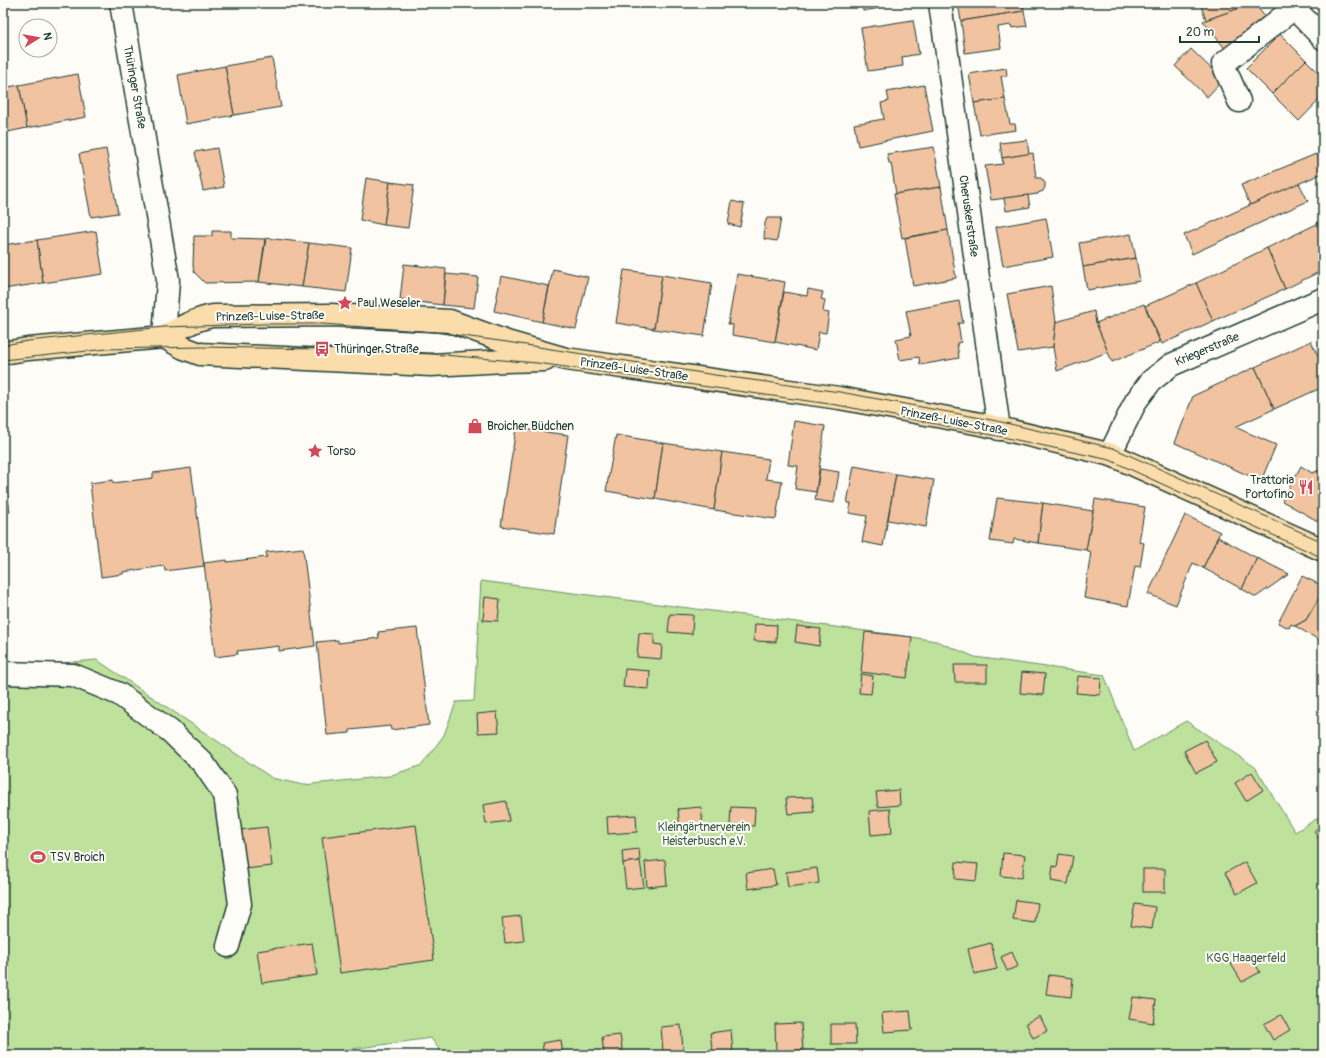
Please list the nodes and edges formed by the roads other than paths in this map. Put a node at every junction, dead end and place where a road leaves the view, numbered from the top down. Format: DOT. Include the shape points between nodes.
graph roads {
  1 [pos="121,3"];
  2 [pos="940,3"];
  3 [pos="1292,6"];
  4 [pos="1323,38"];
  5 [pos="1239,101"];
  6 [pos="1323,299"];
  7 [pos="164,337"];
  8 [pos="3,353"];
  9 [pos="566,359"];
  10 [pos="999,429"];
  11 [pos="1112,455"];
  12 [pos="1323,550"];
  13 [pos="3,673"];
  14 [pos="228,946"];
  1 -- 7 [label="street, Thüringer Straße" via="168,280"];
  2 -- 10 [label="street, Cheruskerstraße"];
  3 -- 4 [label="street"];
  3 -- 5 [label="street" via="1223,64"];
  6 -- 11 [label="street, Kriegerstraße" via="1171,365 1152,381 1136,401"];
  7 -- 8 [label="main road, Prinzeß-Luise-Straße"];
  7 -- 9 [label="main road, Prinzeß-Luise-Straße" via="200,354 432,365"];
  7 -- 9 [label="main road, Prinzeß-Luise-Straße" via="201,318 213,316 332,314 435,319 450,321 507,342"];
  9 -- 10 [label="main road, Prinzeß-Luise-Straße" via="838,398"];
  10 -- 11 [label="main road, Prinzeß-Luise-Straße"];
  11 -- 12 [label="main road, Prinzeß-Luise-Straße"];
  13 -- 14 [label="street" via="73,675 119,694 170,731 204,762 225,795 240,904"];
}
